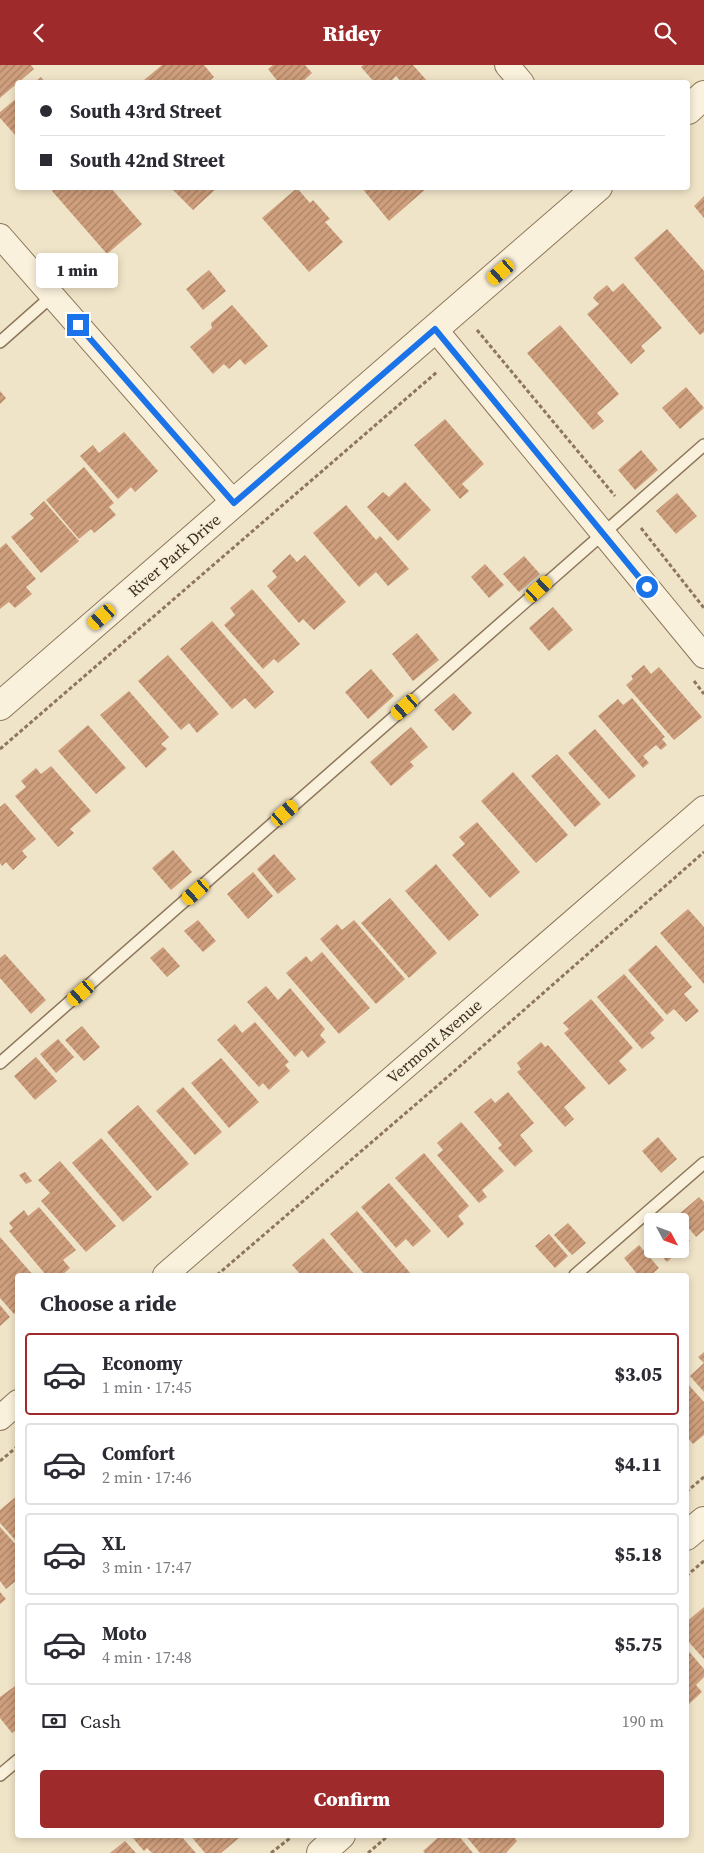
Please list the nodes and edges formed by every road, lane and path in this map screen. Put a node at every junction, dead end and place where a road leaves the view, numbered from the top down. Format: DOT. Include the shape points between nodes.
graph roads {
  1 [pos="507,65"];
  2 [pos="520,80"];
  3 [pos="704,95"];
  4 [pos="690,108"];
  5 [pos="595,190"];
  6 [pos="0,236"];
  7 [pos="52,296"];
  8 [pos="459,308"];
  9 [pos="435,329"];
  10 [pos="0,341"];
  11 [pos="456,355"];
  12 [pos="704,445"];
  13 [pos="234,503"];
  14 [pos="627,511"];
  15 [pos="602,533"];
  16 [pos="704,608"];
  17 [pos="704,656"];
  18 [pos="0,706"];
  19 [pos="0,749"];
  20 [pos="704,808"];
  21 [pos="704,853"];
  22 [pos="0,1063"];
  23 [pos="704,1163"];
  24 [pos="167,1273"];
  25 [pos="218,1273"];
  26 [pos="577,1273"];
  27 [pos="15,1406"];
  28 [pos="0,1418"];
  29 [pos="15,1448"];
  30 [pos="0,1461"];
  31 [pos="704,1477"];
  32 [pos="689,1490"];
  33 [pos="704,1521"];
  34 [pos="689,1534"];
  35 [pos="704,1561"];
  36 [pos="689,1574"];
  37 [pos="15,1762"];
  38 [pos="0,1775"];
  39 [pos="290,1838"];
  40 [pos="338,1838"];
  41 [pos="386,1838"];
  42 [pos="271,1853"];
  43 [pos="321,1853"];
  44 [pos="368,1853"];
  1 -- 2 [label="street"];
  3 -- 4 [label="street"];
  5 -- 8 [label="street, River Park Drive"];
  6 -- 7 [label="street"];
  7 -- 10 [label="lane"];
  7 -- 13 [label="street"];
  8 -- 9 [label="street, River Park Drive"];
  8 -- 14 [label="path"];
  9 -- 11 [label="street"];
  9 -- 13 [label="street, River Park Drive"];
  11 -- 15 [label="street"];
  11 -- 19 [label="path"];
  12 -- 14 [label="lane"];
  13 -- 18 [label="street, River Park Drive"];
  14 -- 15 [label="lane"];
  14 -- 16 [label="path"];
  15 -- 17 [label="street"];
  15 -- 22 [label="lane"];
  20 -- 24 [label="street, Vermont Avenue"];
  21 -- 25 [label="path"];
  23 -- 26 [label="lane"];
  27 -- 28 [label="street"];
  29 -- 30 [label="path"];
  31 -- 32 [label="path"];
  33 -- 34 [label="street"];
  35 -- 36 [label="path"];
  37 -- 38 [label="lane"];
  39 -- 42 [label="path"];
  40 -- 43 [label="street"];
  41 -- 44 [label="path"];
}
